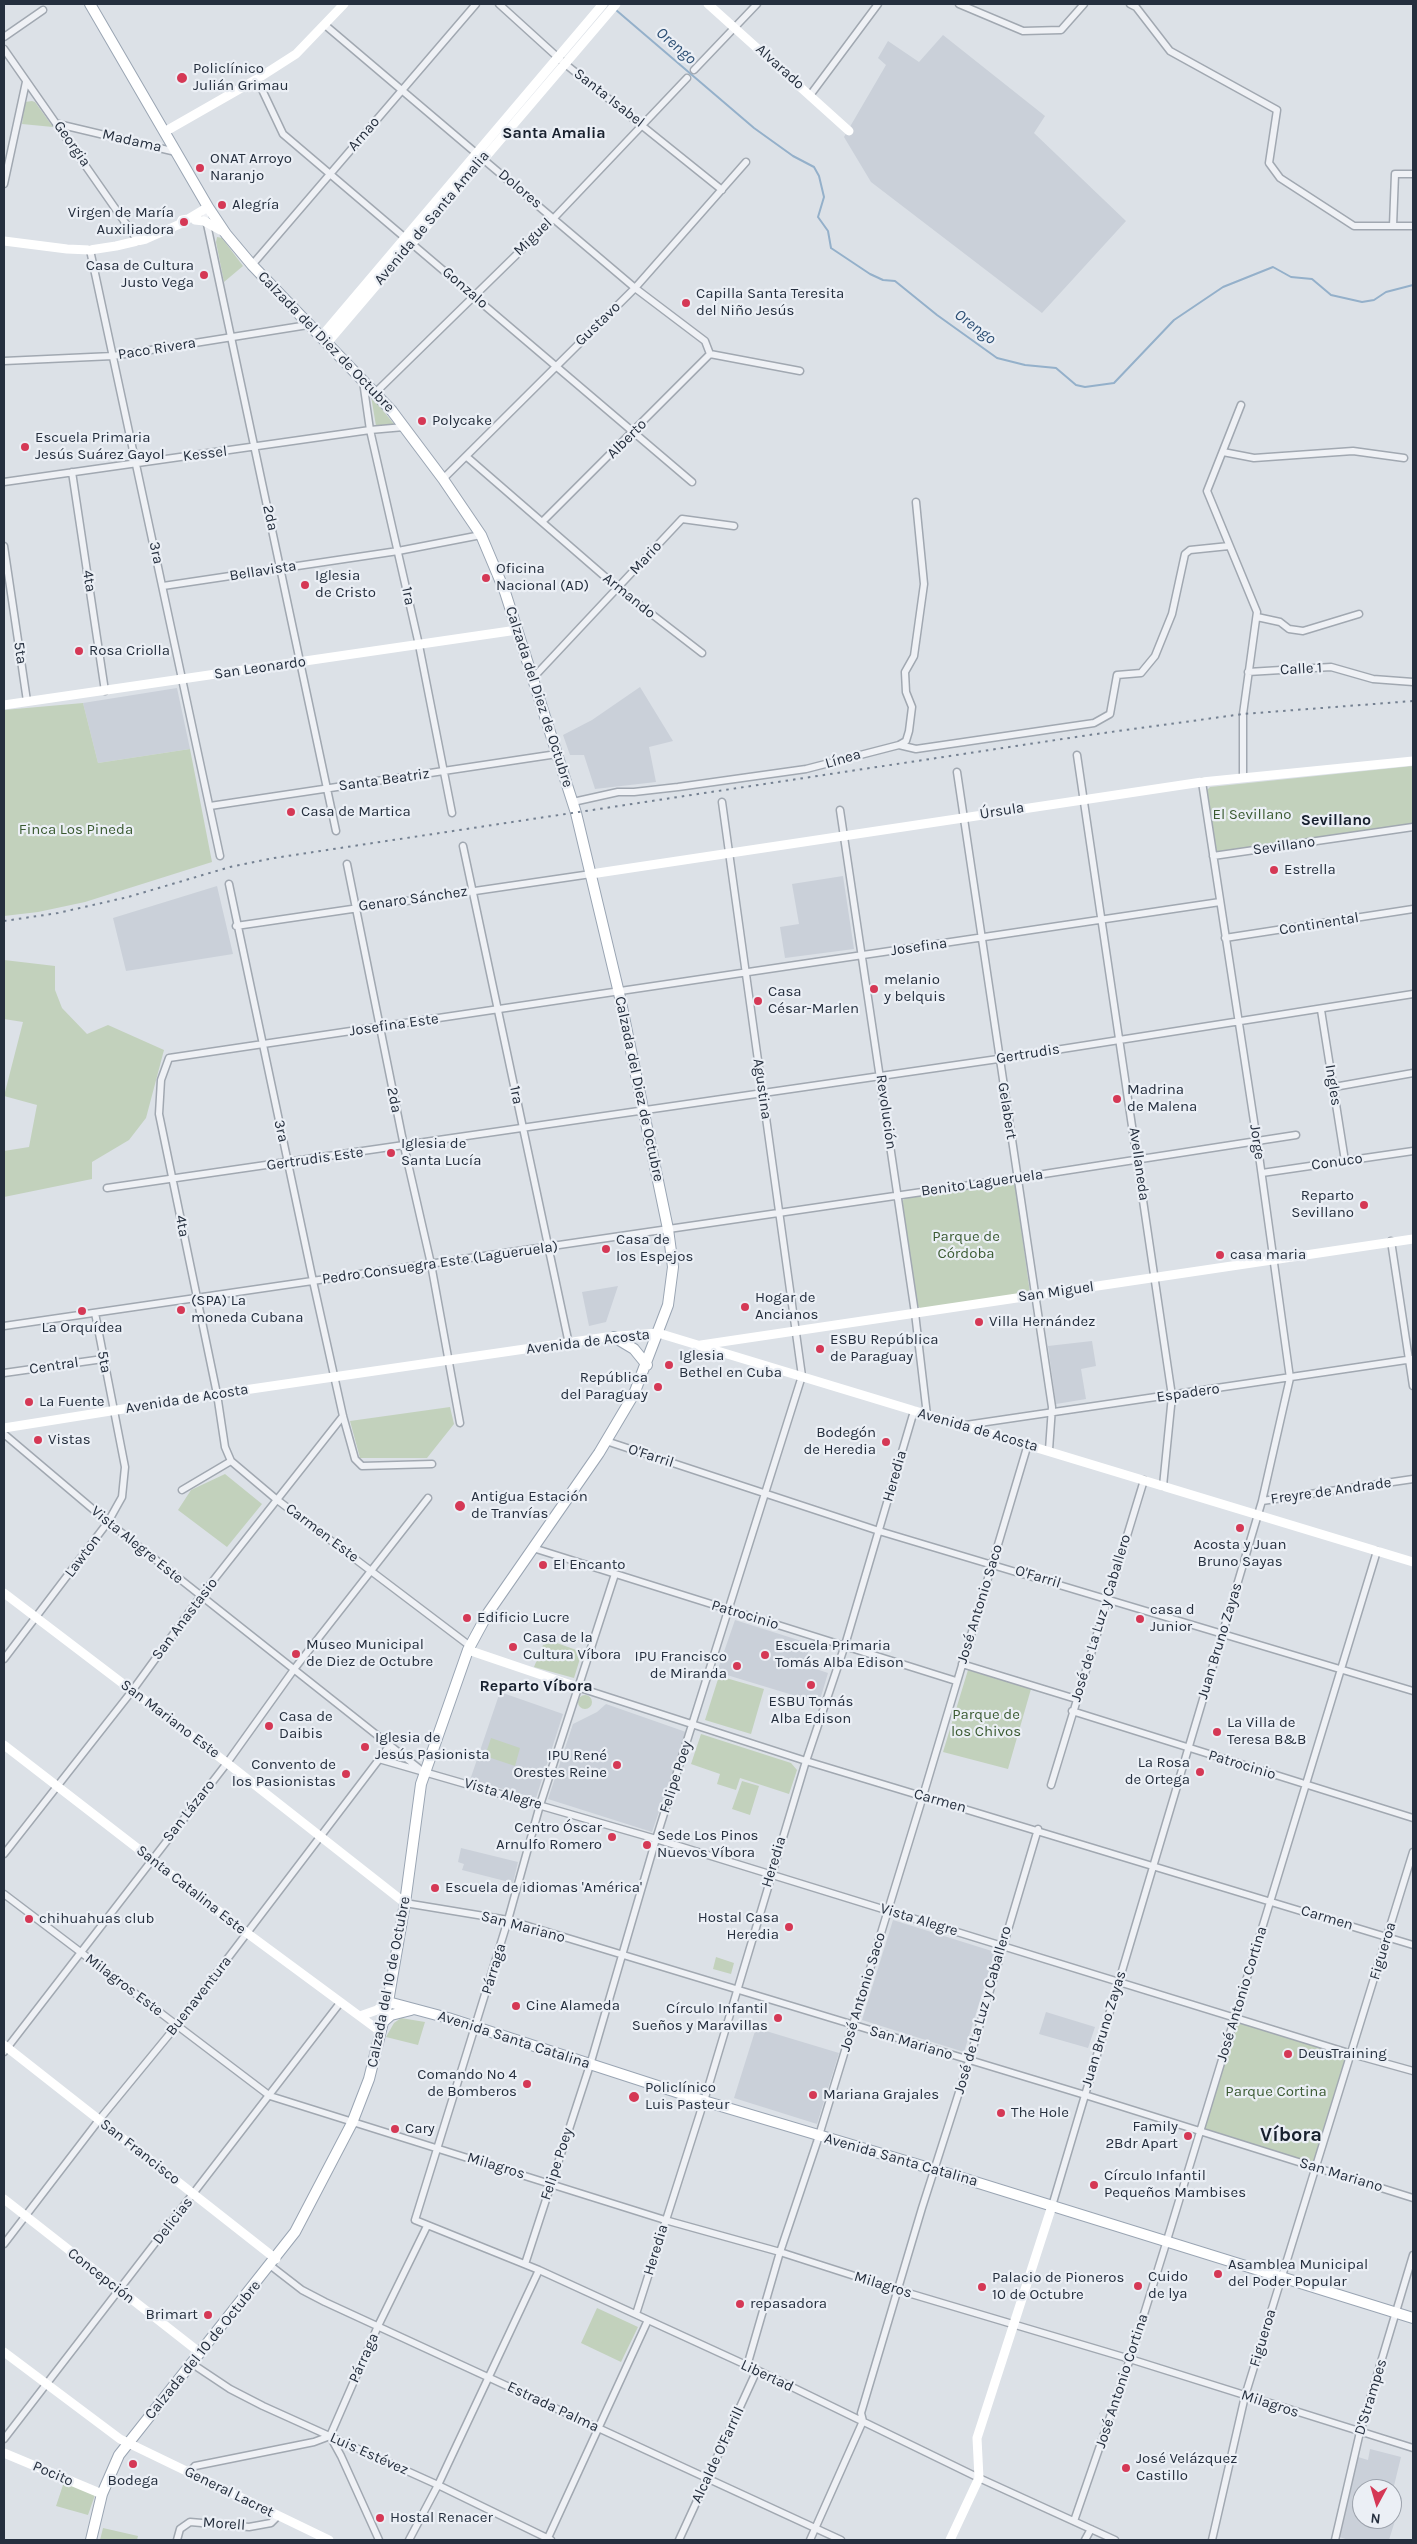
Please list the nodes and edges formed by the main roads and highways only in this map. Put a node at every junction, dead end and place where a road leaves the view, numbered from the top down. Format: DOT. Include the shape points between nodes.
graph roads {
  1 [pos="90,4"];
  2 [pos="614,1337"];
  3 [pos="647,1364"];
  4 [pos="388,2002"];
  5 [pos="417,2010"];
  6 [pos="382,2027"];
  7 [pos="1413,2318"];
  8 [pos="91,2540"];
  1 -- 3 [label="main road, Calzada del Diez de Octubre" via="166,132 200,194 207,214 406,427 481,535 505,592 573,802 619,993 668,1229 673,1267 672,1292"];
  2 -- 3 [label="main road" via="634,1349"];
  3 -- 4 [label="main road, Calzada del 10 de Octubre" via="606,1442 488,1613 469,1648 424,1772"];
  4 -- 5 [label="main road, Avenida Santa Catalina"];
  4 -- 6 [label="main road, Calzada del 10 de Octubre"];
  5 -- 6 [label="main road" via="397,2013"];
  5 -- 7 [label="main road, Avenida Santa Catalina"];
  6 -- 8 [label="main road, Calzada del 10 de Octubre" via="370,2079 352,2123 299,2226 128,2443 102,2494"];
}
